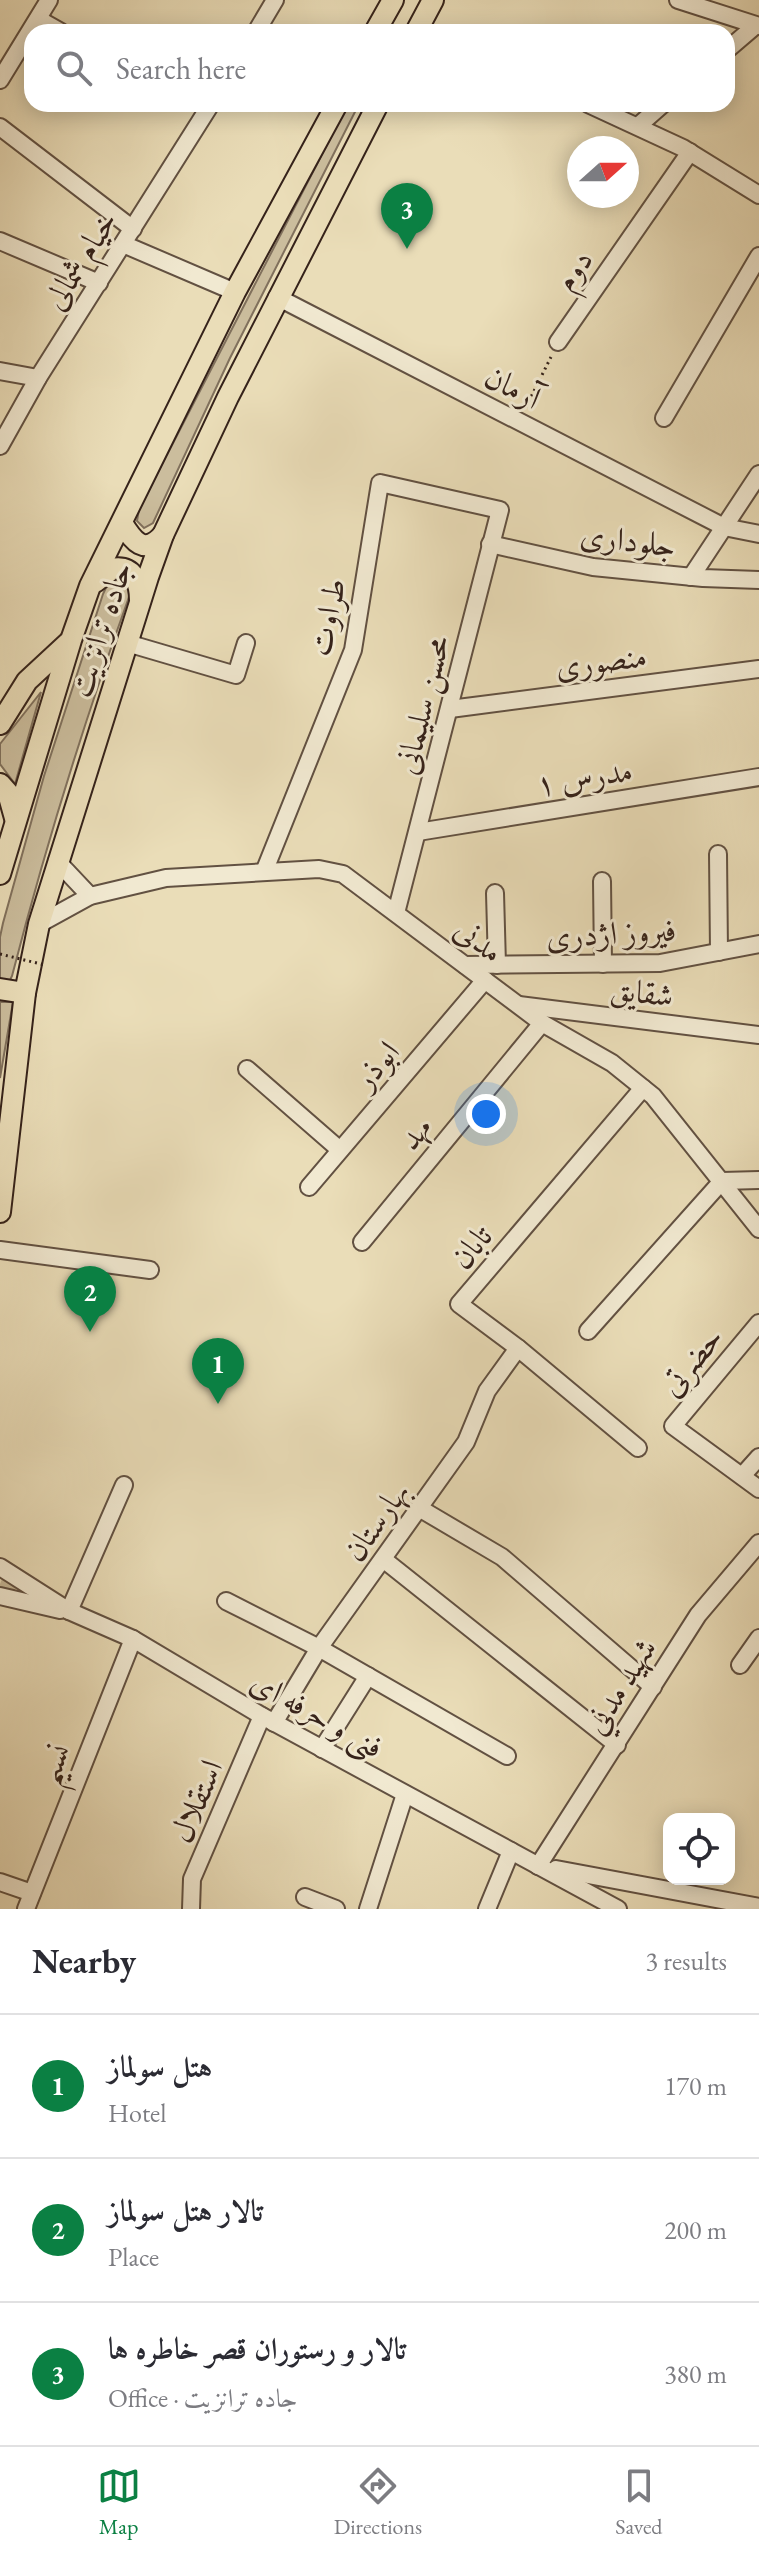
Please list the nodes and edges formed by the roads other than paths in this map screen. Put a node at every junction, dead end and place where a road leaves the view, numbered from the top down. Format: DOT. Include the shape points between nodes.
graph roads {
  1 [pos="49,0"];
  2 [pos="275,0"];
  3 [pos="393,0"];
  4 [pos="433,0"];
  5 [pos="678,0"];
  6 [pos="38,19"];
  7 [pos="35,24"];
  8 [pos="47,24"];
  9 [pos="261,24"];
  10 [pos="380,24"];
  11 [pos="423,24"];
  12 [pos="757,26"];
  13 [pos="24,41"];
  14 [pos="735,44"];
  15 [pos="0,80"];
  16 [pos="206,112"];
  17 [pos="333,112"];
  18 [pos="374,112"];
  19 [pos="606,112"];
  20 [pos="654,112"];
  21 [pos="638,126"];
  22 [pos="0,127"];
  23 [pos="690,152"];
  24 [pos="759,195"];
  25 [pos="133,229"];
  26 [pos="0,241"];
  27 [pos="123,244"];
  28 [pos="759,256"];
  29 [pos="99,283"];
  30 [pos="235,292"];
  31 [pos="277,297"];
  32 [pos="558,342"];
  33 [pos="0,371"];
  34 [pos="38,378"];
  35 [pos="664,418"];
  36 [pos="0,446"];
  37 [pos="759,474"];
  38 [pos="500,510"];
  39 [pos="122,523"];
  40 [pos="724,527"];
  41 [pos="759,534"];
  42 [pos="163,535"];
  43 [pos="490,544"];
  44 [pos="691,577"];
  45 [pos="759,580"];
  46 [pos="90,586"];
  47 [pos="140,600"];
  48 [pos="71,640"];
  49 [pos="127,643"];
  50 [pos="246,643"];
  51 [pos="759,669"];
  52 [pos="450,709"];
  53 [pos="0,724"];
  54 [pos="759,777"];
  55 [pos="0,784"];
  56 [pos="15,818"];
  57 [pos="418,832"];
  58 [pos="718,854"];
  59 [pos="57,861"];
  60 [pos="264,872"];
  61 [pos="0,874"];
  62 [pos="602,881"];
  63 [pos="495,893"];
  64 [pos="90,896"];
  65 [pos="396,913"];
  66 [pos="39,924"];
  67 [pos="759,944"];
  68 [pos="719,952"];
  69 [pos="603,964"];
  70 [pos="465,965"];
  71 [pos="497,965"];
  72 [pos="485,980"];
  73 [pos="0,989"];
  74 [pos="25,993"];
  75 [pos="517,1004"];
  76 [pos="542,1023"];
  77 [pos="759,1035"];
  78 [pos="247,1069"];
  79 [pos="643,1088"];
  80 [pos="340,1150"];
  81 [pos="759,1180"];
  82 [pos="722,1181"];
  83 [pos="309,1187"];
  84 [pos="0,1212"];
  85 [pos="759,1229"];
  86 [pos="362,1242"];
  87 [pos="0,1250"];
  88 [pos="150,1270"];
  89 [pos="759,1323"];
  90 [pos="588,1331"];
  91 [pos="518,1348"];
  92 [pos="638,1448"];
  93 [pos="759,1457"];
  94 [pos="742,1476"];
  95 [pos="124,1485"];
  96 [pos="759,1489"];
  97 [pos="419,1508"];
  98 [pos="759,1543"];
  99 [pos="383,1559"];
  100 [pos="0,1567"];
  101 [pos="0,1596"];
  102 [pos="226,1601"];
  103 [pos="69,1611"];
  104 [pos="759,1638"];
  105 [pos="133,1639"];
  106 [pos="319,1648"];
  107 [pos="740,1665"];
  108 [pos="368,1676"];
  109 [pos="653,1687"];
  110 [pos="268,1720"];
  111 [pos="617,1745"];
  112 [pos="322,1749"];
  113 [pos="507,1756"];
  114 [pos="405,1794"];
  115 [pos="511,1851"];
  116 [pos="538,1866"];
  117 [pos="0,1882"];
  118 [pos="305,1897"];
  119 [pos="29,1901"];
  120 [pos="759,1907"];
  121 [pos="191,1909"];
  122 [pos="336,1909"];
  123 [pos="368,1909"];
  124 [pos="487,1909"];
  125 [pos="618,1909"];
  1 -- 6 [label="street"];
  2 -- 9 [label="street"];
  3 -- 10 [label="main road"];
  4 -- 11 [label="main road"];
  5 -- 12 [label="street"];
  6 -- 7 [label="street"];
  6 -- 8 [label="street"];
  12 -- 14 [label="street"];
  13 -- 15 [label="street"];
  16 -- 25 [label="street, خیام شمالی"];
  17 -- 30 [label="main road, جاده ترانزیت"];
  18 -- 31 [label="main road, جاده ترانزیت"];
  19 -- 21 [label="street"];
  20 -- 21 [label="street"];
  21 -- 23 [label="street"];
  22 -- 25 [label="street"];
  23 -- 24 [label="street"];
  23 -- 32 [label="street, دوم"];
  25 -- 27 [label="street, خیام شمالی"];
  26 -- 29 [label="street"];
  27 -- 29 [label="street, خیام شمالی"];
  27 -- 30 [label="street"];
  28 -- 35 [label="street"];
  29 -- 34 [label="street, خیام شمالی"];
  30 -- 39 [label="main road, جاده ترانزیت"];
  31 -- 40 [label="street, آرمان"];
  31 -- 42 [label="main road, جاده ترانزیت"];
  33 -- 34 [label="street"];
  34 -- 36 [label="street, خیام شمالی"];
  37 -- 40 [label="street"];
  38 -- 43 [label="street, محسن سلیمانی"];
  38 -- 60 [label="street, طراوت" via="380,483 353,650"];
  39 -- 42 [label="main road" via="140,544 148,546"];
  39 -- 46 [label="main road, جاده ترانزیت"];
  40 -- 41 [label="street, آرمان"];
  40 -- 44 [label="street"];
  42 -- 47 [label="main road, جاده ترانزیت"];
  43 -- 44 [label="street, جلوداری" via="593,567"];
  43 -- 52 [label="street, محسن سلیمانی"];
  44 -- 45 [label="street, جلوداری"];
  46 -- 47 [label="main road" via="118,567 133,575"];
  46 -- 48 [label="main road, جاده ترانزیت"];
  47 -- 49 [label="main road, جاده ترانزیت"];
  48 -- 53 [label="main road" via="27,681"];
  48 -- 56 [label="main road, جاده ترانزیت"];
  49 -- 50 [label="street" via="236,675"];
  49 -- 59 [label="main road, جاده ترانزیت"];
  51 -- 52 [label="street, منصوری"];
  52 -- 57 [label="street, محسن سلیمانی"];
  54 -- 57 [label="street, مدرس ۱"];
  55 -- 56 [label="main road"];
  56 -- 61 [label="main road, جاده ترانزیت"];
  57 -- 65 [label="street, محسن سلیمانی"];
  58 -- 68 [label="street"];
  59 -- 64 [label="street"];
  59 -- 66 [label="main road, جاده ترانزیت"];
  60 -- 64 [label="street, مدنی" via="166,878"];
  60 -- 65 [label="street, مدنی" via="319,869 343,874"];
  62 -- 69 [label="street"];
  63 -- 71 [label="street"];
  64 -- 66 [label="street, مدنی"];
  65 -- 70 [label="street, مدنی"];
  66 -- 74 [label="main road, جاده ترانزیت"];
  67 -- 68 [label="street, فیروز اژدری"];
  68 -- 69 [label="street, فیروز اژدری" via="660,963"];
  69 -- 71 [label="street, فیروز اژدری"];
  70 -- 71 [label="street, فیروز اژدری"];
  70 -- 72 [label="street, مدنی"];
  72 -- 75 [label="street, مدنی"];
  72 -- 80 [label="street, ابوذر"];
  73 -- 74 [label="main road"];
  74 -- 84 [label="main road, جاده ترانزیت"];
  75 -- 76 [label="street, مدنی"];
  75 -- 77 [label="street, شقایق"];
  76 -- 79 [label="street, مدنی" via="612,1063"];
  76 -- 86 [label="street, مهد"];
  78 -- 80 [label="street"];
  79 -- 82 [label="street, مدنی"];
  79 -- 91 [label="street, تابان" via="459,1304"];
  80 -- 83 [label="street, ابوذر"];
  81 -- 82 [label="street"];
  82 -- 85 [label="street, مدنی"];
  82 -- 90 [label="street"];
  87 -- 88 [label="street"];
  89 -- 94 [label="street, حضرتی" via="673,1426"];
  91 -- 92 [label="street, تابان"];
  91 -- 97 [label="street, بهارستان" via="487,1391 466,1442"];
  93 -- 94 [label="street"];
  94 -- 96 [label="street, حضرتی"];
  95 -- 103 [label="street"];
  97 -- 99 [label="street, بهارستان"];
  97 -- 109 [label="street" via="502,1557"];
  98 -- 109 [label="street, شهيد مدني" via="698,1615"];
  99 -- 106 [label="street, بهارستان"];
  99 -- 111 [label="street"];
  100 -- 103 [label="street"];
  101 -- 103 [label="street"];
  102 -- 106 [label="street"];
  103 -- 105 [label="street, فنی و حرفه ای"];
  104 -- 107 [label="street"];
  105 -- 110 [label="street, فنی و حرفه ای"];
  105 -- 119 [label="street, نسيم"];
  106 -- 108 [label="street"];
  106 -- 110 [label="street, بهارستان"];
  108 -- 112 [label="street"];
  108 -- 113 [label="street"];
  109 -- 111 [label="street, شهيد مدني"];
  110 -- 112 [label="street, فنی و حرفه ای"];
  110 -- 121 [label="street, استقلال" via="192,1879"];
  111 -- 116 [label="street, شهيد مدني"];
  112 -- 114 [label="street, فنی و حرفه ای"];
  114 -- 115 [label="street, فنی و حرفه ای"];
  114 -- 123 [label="street"];
  115 -- 116 [label="street, فنی و حرفه ای"];
  115 -- 124 [label="street"];
  116 -- 120 [label="street"];
  116 -- 125 [label="street, فنی و حرفه ای"];
  117 -- 119 [label="street"];
  118 -- 122 [label="street"];
}
